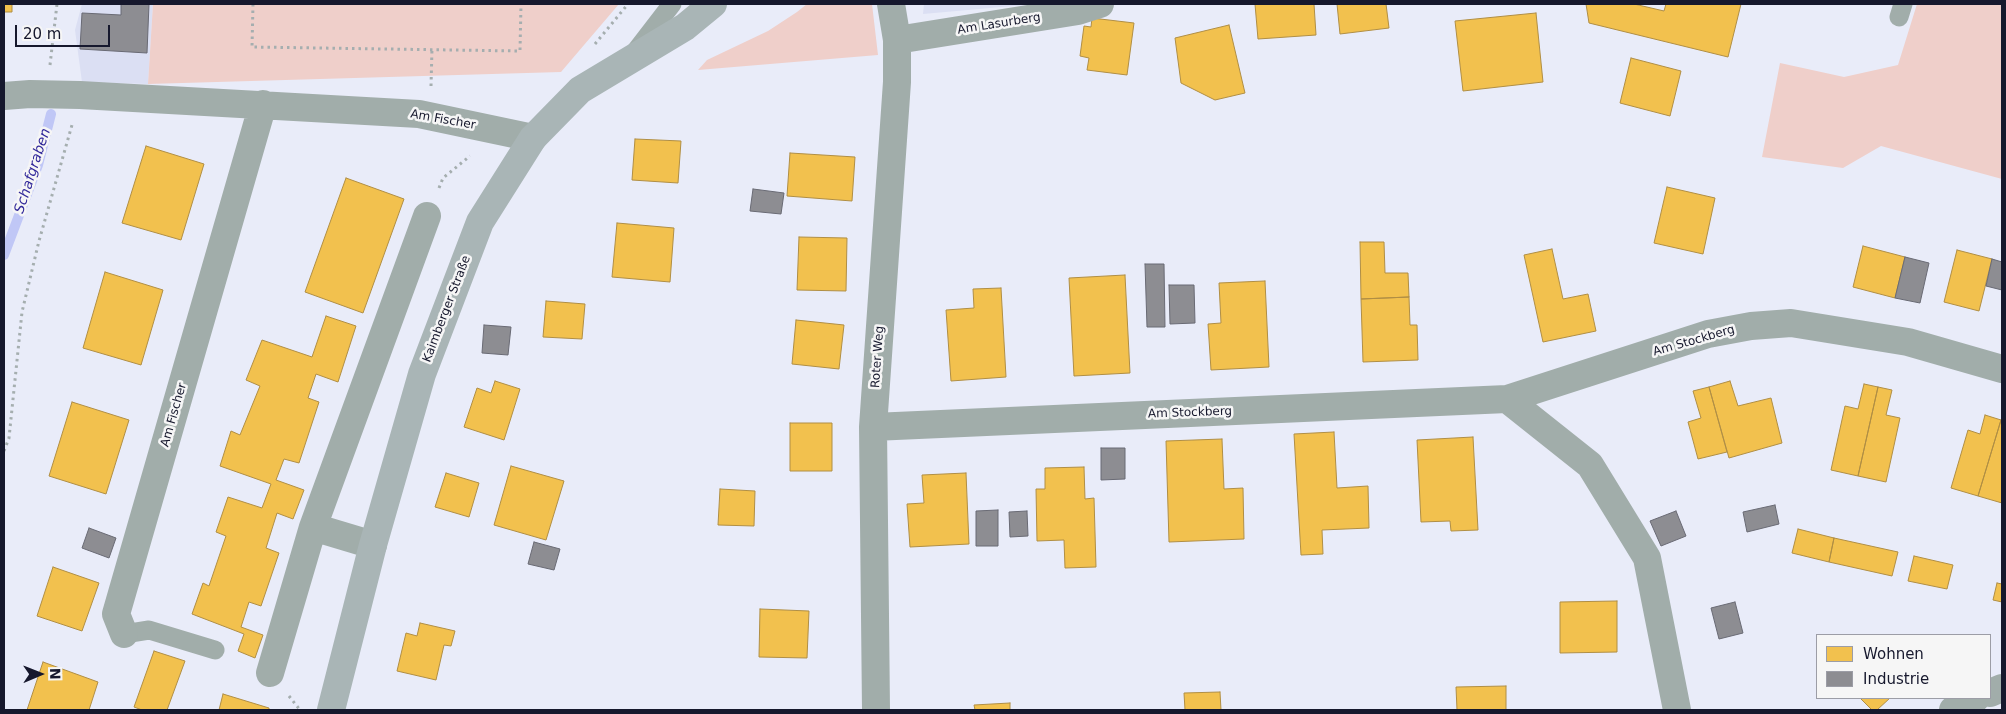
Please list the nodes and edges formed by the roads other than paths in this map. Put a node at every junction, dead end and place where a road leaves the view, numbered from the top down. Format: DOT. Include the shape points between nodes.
graph roads {
  1 [pos="672,4"];
  2 [pos="713,4"];
  3 [pos="891,4"];
  4 [pos="1100,4"];
  5 [pos="896,40"];
  6 [pos="628,60"];
  7 [pos="4,96"];
  8 [pos="262,104"];
  9 [pos="533,138"];
  10 [pos="427,216"];
  11 [pos="2002,369"];
  12 [pos="1507,400"];
  13 [pos="873,427"];
  14 [pos="313,527"];
  15 [pos="373,545"];
  16 [pos="124,634"];
  17 [pos="215,650"];
  18 [pos="270,673"];
  19 [pos="1974,699"];
  20 [pos="331,710"];
  21 [pos="876,710"];
  22 [pos="1678,710"];
  23 [pos="1953,710"];
  1 -- 6 [label="lane"];
  2 -- 6 [label="main road, Kaimberger Straße" via="685,27"];
  3 -- 5 [label="street, Roter Weg"];
  4 -- 5 [label="street, Am Lasurberg" via="1078,11"];
  5 -- 13 [label="street, Roter Weg" via="897,82"];
  6 -- 9 [label="main road, Kaimberger Straße" via="580,90"];
  7 -- 8 [label="street, Am Fischer" via="80,95"];
  8 -- 9 [label="street, Am Fischer" via="419,114"];
  8 -- 16 [label="street, Am Fischer" via="116,614"];
  9 -- 15 [label="main road, Kaimberger Straße" via="480,222 422,374"];
  10 -- 14 [label="street"];
  11 -- 12 [label="street, Am Stockberg" via="1908,342 1791,323 1708,334"];
  12 -- 13 [label="street, Am Stockberg"];
  12 -- 22 [label="street" via="1590,465 1647,558"];
  13 -- 21 [label="street, Roter Weg"];
  14 -- 15 [label="street"];
  14 -- 18 [label="street"];
  15 -- 20 [label="main road, Kaimberger Straße"];
  16 -- 17 [label="lane, Am Fischer" via="149,630"];
  19 -- 23 [label="street"];
}
